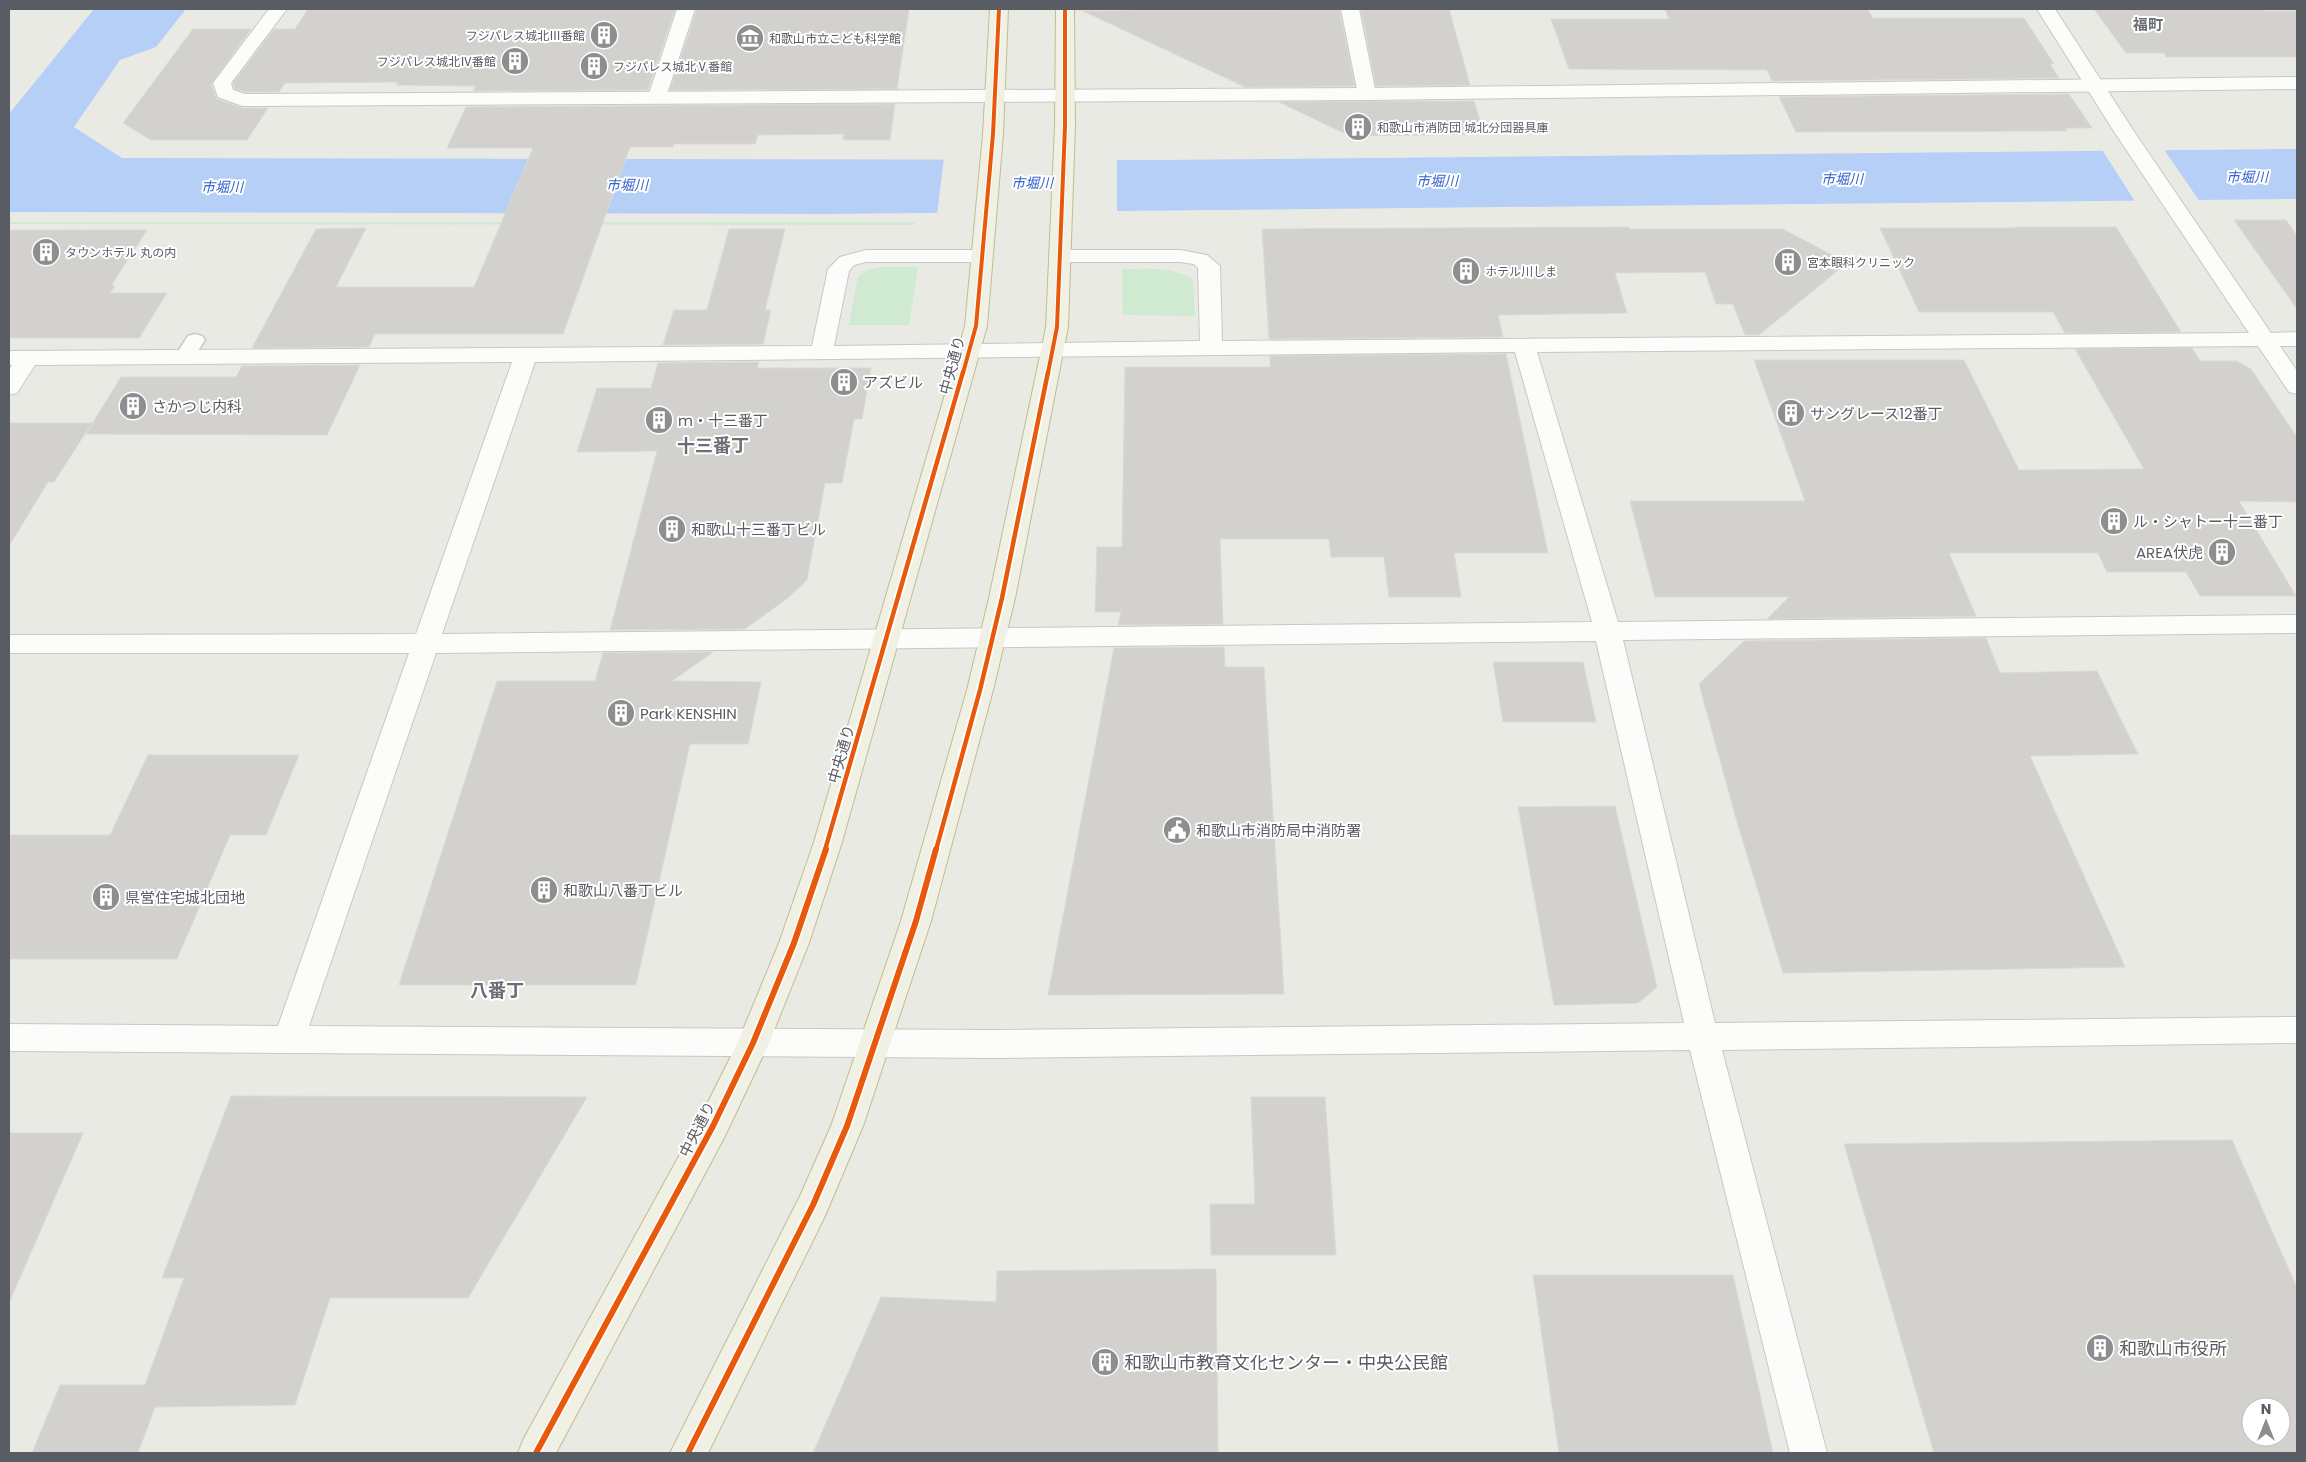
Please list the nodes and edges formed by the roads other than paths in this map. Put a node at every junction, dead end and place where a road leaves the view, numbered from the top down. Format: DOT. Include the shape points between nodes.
graph roads {
  1 [pos="278,9"];
  2 [pos="686,9"];
  3 [pos="999,9"];
  4 [pos="1065,9"];
  5 [pos="1350,9"];
  6 [pos="2046,9"];
  7 [pos="2297,83"];
  8 [pos="2096,86"];
  9 [pos="1366,94"];
  10 [pos="1065,96"];
  11 [pos="657,97"];
  12 [pos="995,97"];
  13 [pos="983,243"];
  14 [pos="1060,243"];
  15 [pos="2264,339"];
  16 [pos="2297,339"];
  17 [pos="1524,344"];
  18 [pos="1211,348"];
  19 [pos="1052,351"];
  20 [pos="822,352"];
  21 [pos="968,352"];
  22 [pos="526,354"];
  23 [pos="19,358"];
  24 [pos="2297,387"];
  25 [pos="9,388"];
  26 [pos="2297,624"];
  27 [pos="1607,632"];
  28 [pos="887,639"];
  29 [pos="993,639"];
  30 [pos="9,644"];
  31 [pos="427,644"];
  32 [pos="2297,1030"];
  33 [pos="9,1038"];
  34 [pos="1703,1038"];
  35 [pos="288,1040"];
  36 [pos="753,1043"];
  37 [pos="876,1044"];
  38 [pos="536,1453"];
  39 [pos="688,1453"];
  40 [pos="1809,1453"];
  1 -- 11 [label="street" via="222,83 224,93 242,100"];
  2 -- 11 [label="street"];
  3 -- 12 [label="highway, 中央通り"];
  4 -- 10 [label="highway"];
  5 -- 9 [label="street"];
  6 -- 8 [label="street"];
  7 -- 8 [label="street"];
  8 -- 9 [label="street"];
  8 -- 15 [label="street"];
  9 -- 10 [label="street"];
  10 -- 12 [label="street"];
  10 -- 14 [label="highway"];
  11 -- 12 [label="street"];
  12 -- 13 [label="highway, 中央通り"];
  13 -- 20 [label="street" via="847,261 839,269"];
  13 -- 21 [label="highway, 中央通り" via="976,326"];
  14 -- 18 [label="street" via="1200,259 1209,266"];
  14 -- 19 [label="highway" via="1057,327"];
  15 -- 16 [label="street"];
  15 -- 17 [label="street"];
  15 -- 24 [label="street"];
  17 -- 18 [label="street"];
  17 -- 27 [label="street"];
  18 -- 19 [label="street"];
  19 -- 21 [label="street"];
  19 -- 29 [label="highway"];
  20 -- 21 [label="street"];
  20 -- 22 [label="street"];
  21 -- 28 [label="highway, 中央通り"];
  22 -- 23 [label="street" via="190,348"];
  22 -- 31 [label="street"];
  23 -- 25 [label="street"];
  26 -- 27 [label="street"];
  27 -- 29 [label="street"];
  27 -- 34 [label="street"];
  28 -- 29 [label="street"];
  28 -- 31 [label="street"];
  28 -- 36 [label="highway, 中央通り" via="825,852 794,943"];
  29 -- 37 [label="highway" via="916,921"];
  30 -- 31 [label="street"];
  31 -- 35 [label="street"];
  32 -- 34 [label="street"];
  33 -- 35 [label="street"];
  34 -- 37 [label="street"];
  34 -- 40 [label="street"];
  35 -- 36 [label="street"];
  36 -- 37 [label="street"];
  36 -- 38 [label="highway, 中央通り" via="713,1126"];
  37 -- 39 [label="highway" via="847,1126 813,1205"];
}
